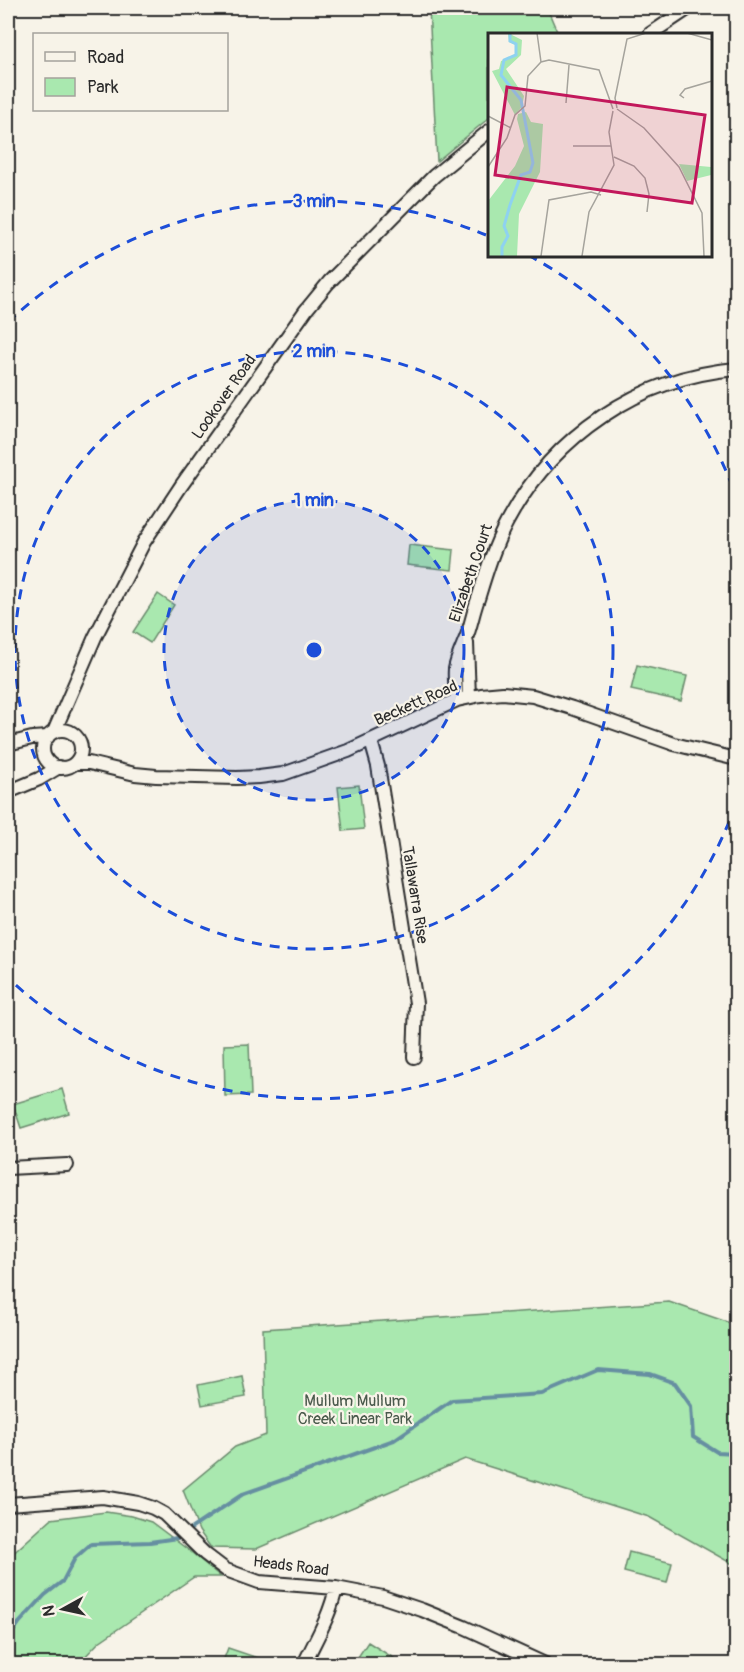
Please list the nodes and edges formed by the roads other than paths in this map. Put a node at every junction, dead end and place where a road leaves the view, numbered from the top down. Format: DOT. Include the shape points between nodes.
graph roads {
  1 [pos="689,8"];
  2 [pos="652,33"];
  3 [pos="488,132"];
  4 [pos="736,369"];
  5 [pos="69,699"];
  6 [pos="463,699"];
  7 [pos="70,731"];
  8 [pos="371,741"];
  9 [pos="13,743"];
  10 [pos="48,744"];
  11 [pos="81,750"];
  12 [pos="736,759"];
  13 [pos="75,763"];
  14 [pos="59,767"];
  15 [pos="107,767"];
  16 [pos="39,779"];
  17 [pos="8,792"];
  18 [pos="414,1056"];
  19 [pos="67,1165"];
  20 [pos="8,1168"];
  21 [pos="8,1504"];
  22 [pos="336,1588"];
  23 [pos="304,1665"];
  24 [pos="545,1665"];
  1 -- 2 [label="street"];
  3 -- 5 [label="street, Lookover Road" via="426,184 306,310 144,542 95,637"];
  4 -- 6 [label="street, Elizabeth Court" via="690,376 633,397 592,423 547,464 496,544 457,659 455,669"];
  5 -- 7 [label="street, Lookover Road"];
  5 -- 10 [label="street, Lookover Road"];
  6 -- 8 [label="street, Beckett Road"];
  6 -- 12 [label="street, Beckett Road" via="503,693 533,696 674,744"];
  7 -- 10 [label="street" via="59,730"];
  7 -- 11 [label="street" via="79,739"];
  8 -- 15 [label="street, Beckett Road" via="291,771 259,777 156,776"];
  8 -- 18 [label="street, Tallawarra Rise" via="416,1003"];
  9 -- 10 [label="street"];
  10 -- 14 [label="street" via="53,765"];
  10 -- 16 [label="street"];
  11 -- 13 [label="street"];
  11 -- 15 [label="street, Beckett Road"];
  13 -- 14 [label="street"];
  13 -- 15 [label="street, Beckett Road"];
  14 -- 16 [label="street"];
  16 -- 17 [label="street"];
  19 -- 20 [label="street"];
  21 -- 22 [label="street, Heads Road" via="103,1497 138,1503 164,1514 220,1566 250,1579"];
  22 -- 23 [label="street" via="331,1610"];
  22 -- 24 [label="street, Heads Road" via="422,1610"];
}
